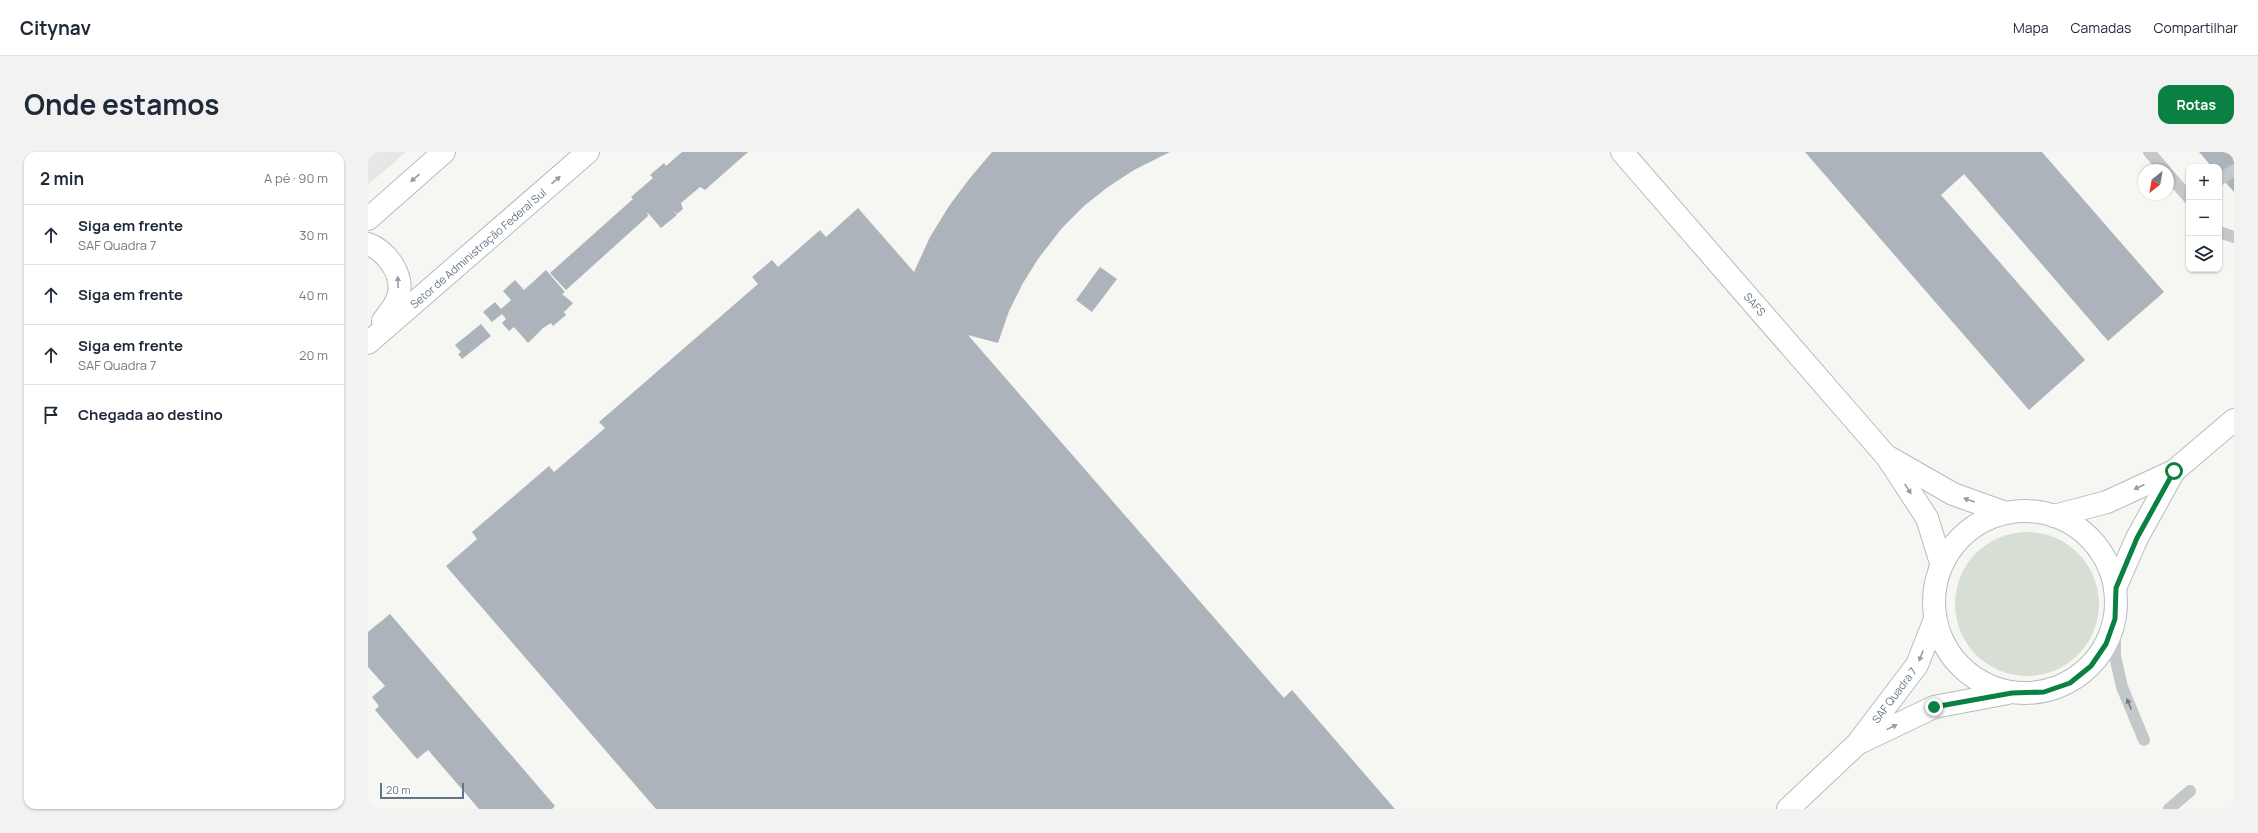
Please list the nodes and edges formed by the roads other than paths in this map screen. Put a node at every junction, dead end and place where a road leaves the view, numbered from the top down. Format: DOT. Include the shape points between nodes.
graph roads {
  1 [pos="444,152"];
  2 [pos="588,152"];
  3 [pos="1622,152"];
  4 [pos="2149,152"];
  5 [pos="2160,164"];
  6 [pos="2234,170"];
  7 [pos="2222,178"];
  8 [pos="2174,181"];
  9 [pos="2186,194"];
  10 [pos="368,219"];
  11 [pos="2222,233"];
  12 [pos="2234,237"];
  13 [pos="368,244"];
  14 [pos="369,342"];
  15 [pos="2234,420"];
  16 [pos="1887,457"];
  17 [pos="2174,471"];
  18 [pos="2006,513"];
  19 [pos="2054,516"];
  20 [pos="1941,563"];
  21 [pos="2116,588"];
  22 [pos="1935,619"];
  23 [pos="2115,619"];
  24 [pos="2012,693"];
  25 [pos="2144,740"];
  26 [pos="1857,744"];
  27 [pos="2190,791"];
  28 [pos="1788,809"];
  29 [pos="2170,809"];
  1 -- 10 [label="street, one-way"];
  14 -- 2 [label="street, Setor de Administração Federal Sul, one-way"];
  3 -- 16 [label="street, SAFS"];
  4 -- 5 [label="lane"];
  6 -- 7 [label="lane"];
  8 -- 9 [label="lane"];
  11 -- 12 [label="lane"];
  14 -- 13 [label="street, one-way" via="398,297 398,275 387,257"];
  15 -- 17 [label="street"];
  18 -- 16 [label="street, SAFS, one-way" via="1953,494"];
  16 -- 20 [label="street, SAFS, one-way" via="1927,518"];
  17 -- 19 [label="street, one-way" via="2107,502"];
  17 -- 21 [label="street" via="2137,538"];
  18 -- 19 [label="street" via="2027,510"];
  18 -- 20 [label="street" via="1979,523 1957,540"];
  19 -- 21 [label="street" via="2073,525 2093,541 2107,563"];
  20 -- 22 [label="street" via="1934,591"];
  21 -- 23 [label="street"];
  22 -- 24 [label="street" via="1944,646 1962,668 1985,685"];
  22 -- 26 [label="street, SAF Quadra 7, one-way" via="1917,665"];
  23 -- 24 [label="street" via="2099,655 2091,666 2070,683 2044,692"];
  25 -- 23 [label="lane, one-way" via="2122,687 2115,656"];
  26 -- 24 [label="street, SAF Quadra 7, one-way" via="1934,707"];
  26 -- 28 [label="street, SAF Quadra 7"];
  27 -- 29 [label="lane"];
}
